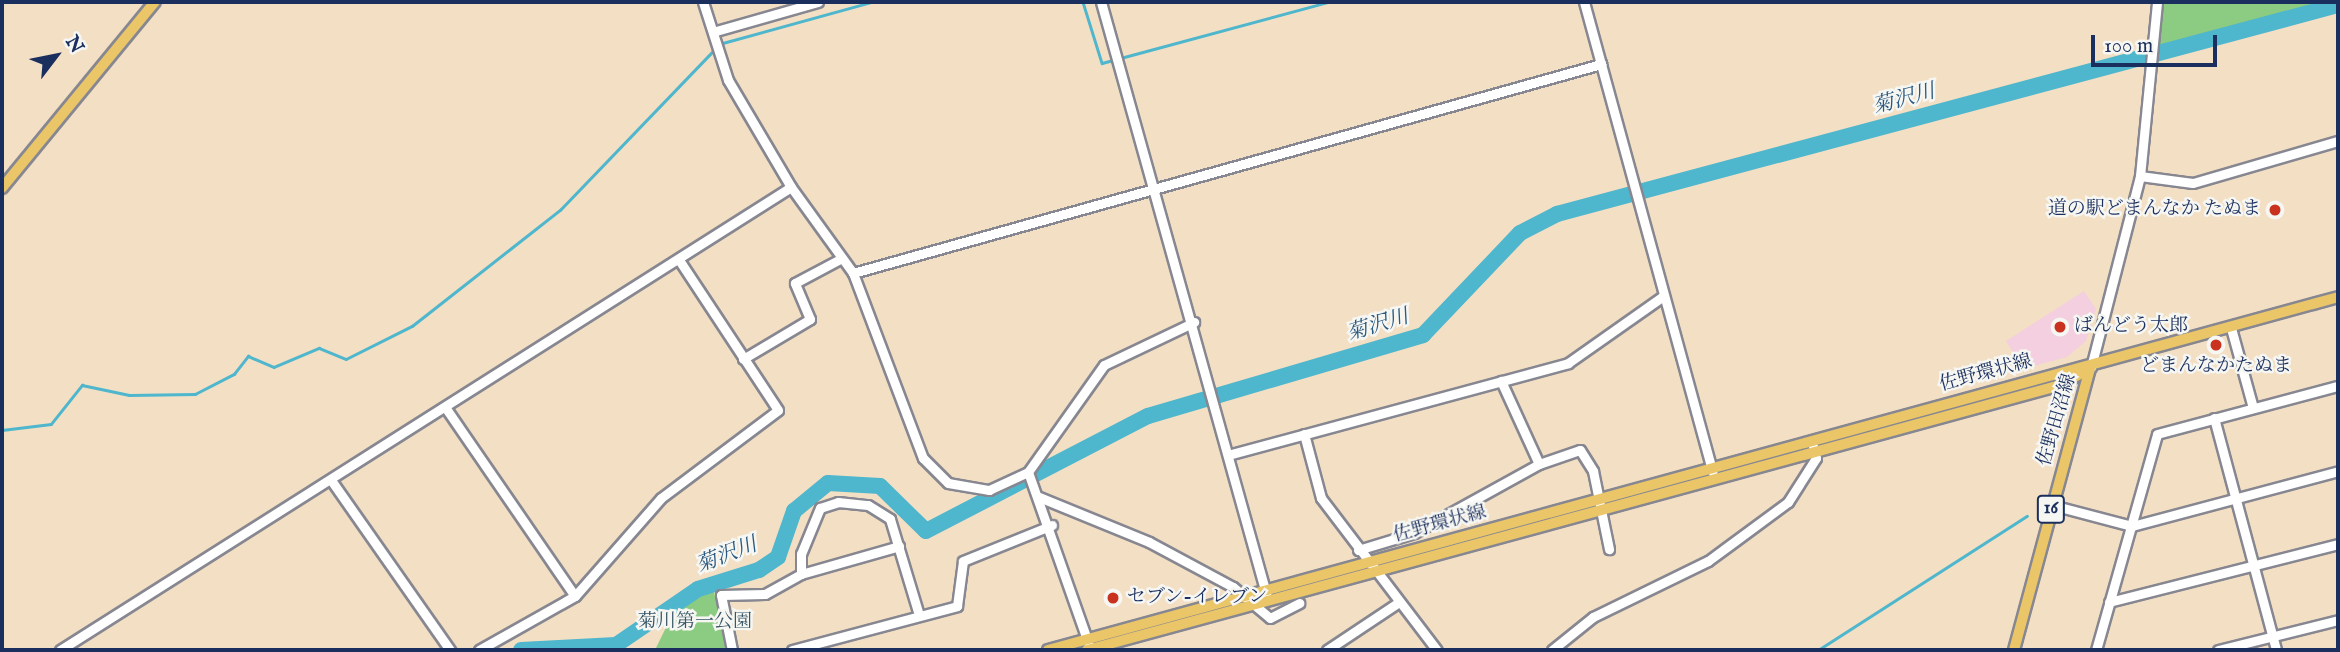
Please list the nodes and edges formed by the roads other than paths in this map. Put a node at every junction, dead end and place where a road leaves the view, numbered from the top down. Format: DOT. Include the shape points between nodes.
graph roads {
  1 [pos="153,2"];
  2 [pos="703,2"];
  3 [pos="818,2"];
  4 [pos="1101,2"];
  5 [pos="1584,2"];
  6 [pos="2157,2"];
  7 [pos="716,32"];
  8 [pos="1601,64"];
  9 [pos="2338,141"];
  10 [pos="2140,176"];
  11 [pos="791,187"];
  12 [pos="2,188"];
  13 [pos="1154,188"];
  14 [pos="842,258"];
  15 [pos="679,260"];
  16 [pos="853,274"];
  17 [pos="2338,297"];
  18 [pos="1662,298"];
  19 [pos="1194,321"];
  20 [pos="2231,328"];
  21 [pos="743,359"];
  22 [pos="2090,368"];
  23 [pos="1501,382"];
  24 [pos="2338,386"];
  25 [pos="445,407"];
  26 [pos="2253,408"];
  27 [pos="2214,418"];
  28 [pos="1304,435"];
  29 [pos="1813,446"];
  30 [pos="1228,455"];
  31 [pos="1539,464"];
  32 [pos="2338,471"];
  33 [pos="1028,472"];
  34 [pos="1713,473"];
  35 [pos="331,480"];
  36 [pos="1039,497"];
  37 [pos="2236,497"];
  38 [pos="1598,505"];
  39 [pos="2052,505"];
  40 [pos="1052,526"];
  41 [pos="2132,526"];
  42 [pos="2338,544"];
  43 [pos="899,547"];
  44 [pos="1609,549"];
  45 [pos="1358,550"];
  46 [pos="2253,564"];
  47 [pos="1370,568"];
  48 [pos="801,574"];
  49 [pos="1267,595"];
  50 [pos="575,596"];
  51 [pos="1241,597"];
  52 [pos="2109,602"];
  53 [pos="1299,603"];
  54 [pos="1396,604"];
  55 [pos="1251,606"];
  56 [pos="919,615"];
  57 [pos="2338,620"];
  58 [pos="2272,637"];
  59 [pos="1089,647"];
  60 [pos="60,650"];
  61 [pos="450,650"];
  62 [pos="479,650"];
  63 [pos="732,650"];
  64 [pos="792,650"];
  65 [pos="1048,650"];
  66 [pos="1327,650"];
  67 [pos="1437,650"];
  68 [pos="1552,650"];
  69 [pos="2014,650"];
  70 [pos="2096,650"];
  71 [pos="2218,650"];
  72 [pos="2276,650"];
  1 -- 12 [label="main road"];
  2 -- 7 [label="street"];
  3 -- 7 [label="street"];
  4 -- 13 [label="street"];
  5 -- 8 [label="street"];
  6 -- 10 [label="street"];
  7 -- 11 [label="street" via="729,80"];
  8 -- 13 [label="street"];
  8 -- 18 [label="street"];
  9 -- 10 [label="street" via="2193,183"];
  10 -- 22 [label="street"];
  11 -- 14 [label="street"];
  11 -- 15 [label="street"];
  13 -- 16 [label="street"];
  13 -- 19 [label="street"];
  14 -- 16 [label="street"];
  14 -- 21 [label="street" via="795,283 810,319"];
  15 -- 21 [label="street"];
  15 -- 25 [label="street"];
  16 -- 33 [label="street" via="932,471 974,490 1003,486"];
  17 -- 20 [label="main road, 佐野田沼線"];
  18 -- 23 [label="street" via="1568,363"];
  18 -- 34 [label="street"];
  19 -- 30 [label="street"];
  19 -- 33 [label="street" via="1104,365"];
  20 -- 22 [label="main road, 佐野田沼線"];
  20 -- 26 [label="street"];
  21 -- 50 [label="street" via="778,410 661,498"];
  22 -- 29 [label="main road, 佐野環状線" via="2061,384"];
  22 -- 39 [label="main road, 佐野田沼線 / 16"];
  23 -- 28 [label="street"];
  23 -- 31 [label="street"];
  24 -- 26 [label="street"];
  25 -- 35 [label="street"];
  25 -- 50 [label="street"];
  26 -- 27 [label="street"];
  27 -- 37 [label="street"];
  27 -- 41 [label="street" via="2157,434"];
  28 -- 30 [label="street"];
  28 -- 45 [label="street" via="1321,498"];
  29 -- 34 [label="main road, 佐野環状線"];
  29 -- 68 [label="street" via="1799,488 1780,509 1708,561 1593,617"];
  30 -- 49 [label="street"];
  31 -- 38 [label="street" via="1580,450"];
  31 -- 45 [label="street" via="1414,533"];
  32 -- 37 [label="street"];
  33 -- 36 [label="street"];
  34 -- 38 [label="main road, 佐野環状線"];
  35 -- 60 [label="street"];
  35 -- 61 [label="street"];
  36 -- 40 [label="street"];
  36 -- 51 [label="street" via="1121,527"];
  37 -- 41 [label="street"];
  37 -- 46 [label="street"];
  38 -- 44 [label="street"];
  38 -- 47 [label="main road, 佐野環状線"];
  39 -- 41 [label="street"];
  39 -- 69 [label="main road, 佐野田沼線 / 16"];
  40 -- 56 [label="street" via="963,561 961,604"];
  40 -- 59 [label="street"];
  41 -- 52 [label="street"];
  42 -- 46 [label="street"];
  43 -- 48 [label="street"];
  43 -- 48 [label="street" via="886,514 838,502 820,508 801,554"];
  43 -- 56 [label="street"];
  45 -- 47 [label="street"];
  46 -- 52 [label="street"];
  46 -- 58 [label="street"];
  47 -- 49 [label="main road, 佐野環状線"];
  47 -- 54 [label="street"];
  48 -- 63 [label="street" via="765,594 721,595"];
  49 -- 51 [label="main road, 佐野環状線"];
  49 -- 55 [label="main road, 佐野環状線"];
  50 -- 62 [label="street"];
  51 -- 55 [label="street"];
  51 -- 59 [label="main road, 佐野環状線"];
  52 -- 70 [label="street"];
  53 -- 55 [label="street" via="1275,620"];
  54 -- 66 [label="street"];
  54 -- 67 [label="street"];
  55 -- 59 [label="main road, 佐野環状線"];
  56 -- 64 [label="street"];
  57 -- 58 [label="street"];
  58 -- 71 [label="street"];
  58 -- 72 [label="street"];
  59 -- 65 [label="main road, 佐野環状線"];
}
